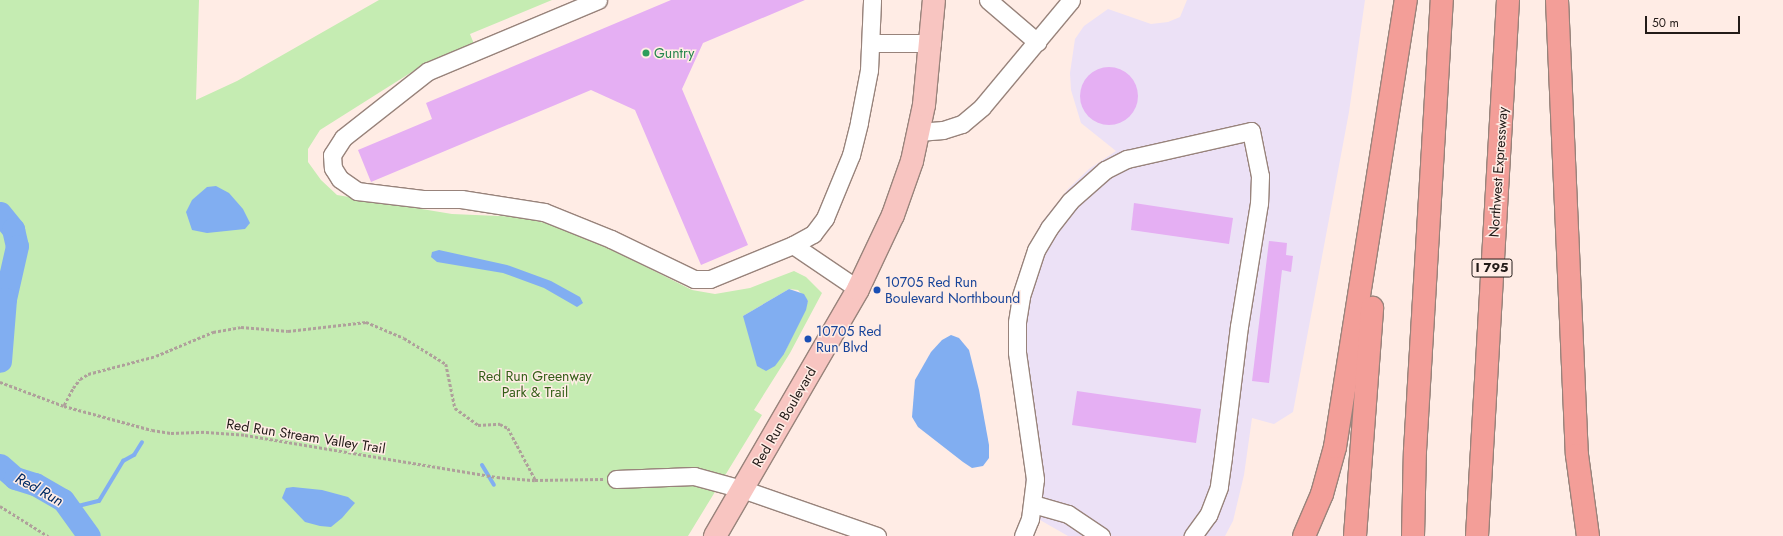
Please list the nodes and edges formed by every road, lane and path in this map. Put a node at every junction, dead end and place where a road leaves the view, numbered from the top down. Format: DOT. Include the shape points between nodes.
graph roads {
  1 [pos="598,0"];
  2 [pos="872,0"];
  3 [pos="934,0"];
  4 [pos="988,0"];
  5 [pos="1070,0"];
  6 [pos="1406,0"];
  7 [pos="1442,0"];
  8 [pos="1508,0"];
  9 [pos="1557,0"];
  10 [pos="1402,22"];
  11 [pos="1036,42"];
  12 [pos="871,43"];
  13 [pos="932,43"];
  14 [pos="919,132"];
  15 [pos="793,245"];
  16 [pos="858,289"];
  17 [pos="0,382"];
  18 [pos="64,406"];
  19 [pos="616,479"];
  20 [pos="535,480"];
  21 [pos="742,489"];
  22 [pos="1033,504"];
  23 [pos="0,506"];
  24 [pos="48,536"];
  25 [pos="715,536"];
  26 [pos="877,536"];
  27 [pos="1023,536"];
  28 [pos="1101,536"];
  29 [pos="1193,536"];
  30 [pos="1304,536"];
  31 [pos="1355,536"];
  32 [pos="1413,536"];
  33 [pos="1477,536"];
  34 [pos="1588,536"];
  1 -- 15 [label="lane" via="428,71 343,138 332,155 333,168 340,179 357,191 423,199 461,199 544,212 701,281"];
  2 -- 12 [label="lane"];
  3 -- 13 [label="main road, Red Run Boulevard"];
  4 -- 11 [label="lane"];
  5 -- 11 [label="lane"];
  6 -- 10 [label="highway"];
  7 -- 32 [label="highway" via="1415,451"];
  8 -- 33 [label="highway, Northwest Expressway / I 795"];
  9 -- 34 [label="highway" via="1577,455"];
  10 -- 30 [label="highway" via="1335,447 1322,494"];
  10 -- 31 [label="highway" via="1370,324"];
  11 -- 14 [label="lane" via="982,107 962,124 943,130"];
  12 -- 13 [label="lane"];
  12 -- 15 [label="lane" via="869,70 859,122 842,177 825,218 813,234"];
  13 -- 14 [label="main road, Red Run Boulevard"];
  14 -- 16 [label="main road, Red Run Boulevard" via="893,215"];
  15 -- 16 [label="lane"];
  16 -- 21 [label="main road, Red Run Boulevard"];
  17 -- 18 [label="path, Red Run Stream Valley Trail"];
  18 -- 20 [label="path, Red Run Stream Valley Trail" via="113,421 159,431 245,435 470,474"];
  18 -- 20 [label="path" via="73,388 88,374 143,360 230,327 288,331 366,322 404,338 446,364 455,408 478,425 500,424 512,432"];
  19 -- 20 [label="path, Red Run Stream Valley Trail"];
  19 -- 21 [label="lane" via="682,475"];
  21 -- 25 [label="main road, Red Run Boulevard"];
  21 -- 26 [label="lane"];
  22 -- 27 [label="lane"];
  22 -- 28 [label="lane" via="1068,514"];
  22 -- 29 [label="lane" via="1033,464 1017,352 1017,322 1021,296 1036,250 1049,228 1088,183 1112,166 1127,159 1251,131 1260,176 1259,203 1239,326 1219,487 1208,515"];
  23 -- 24 [label="path"];
}
